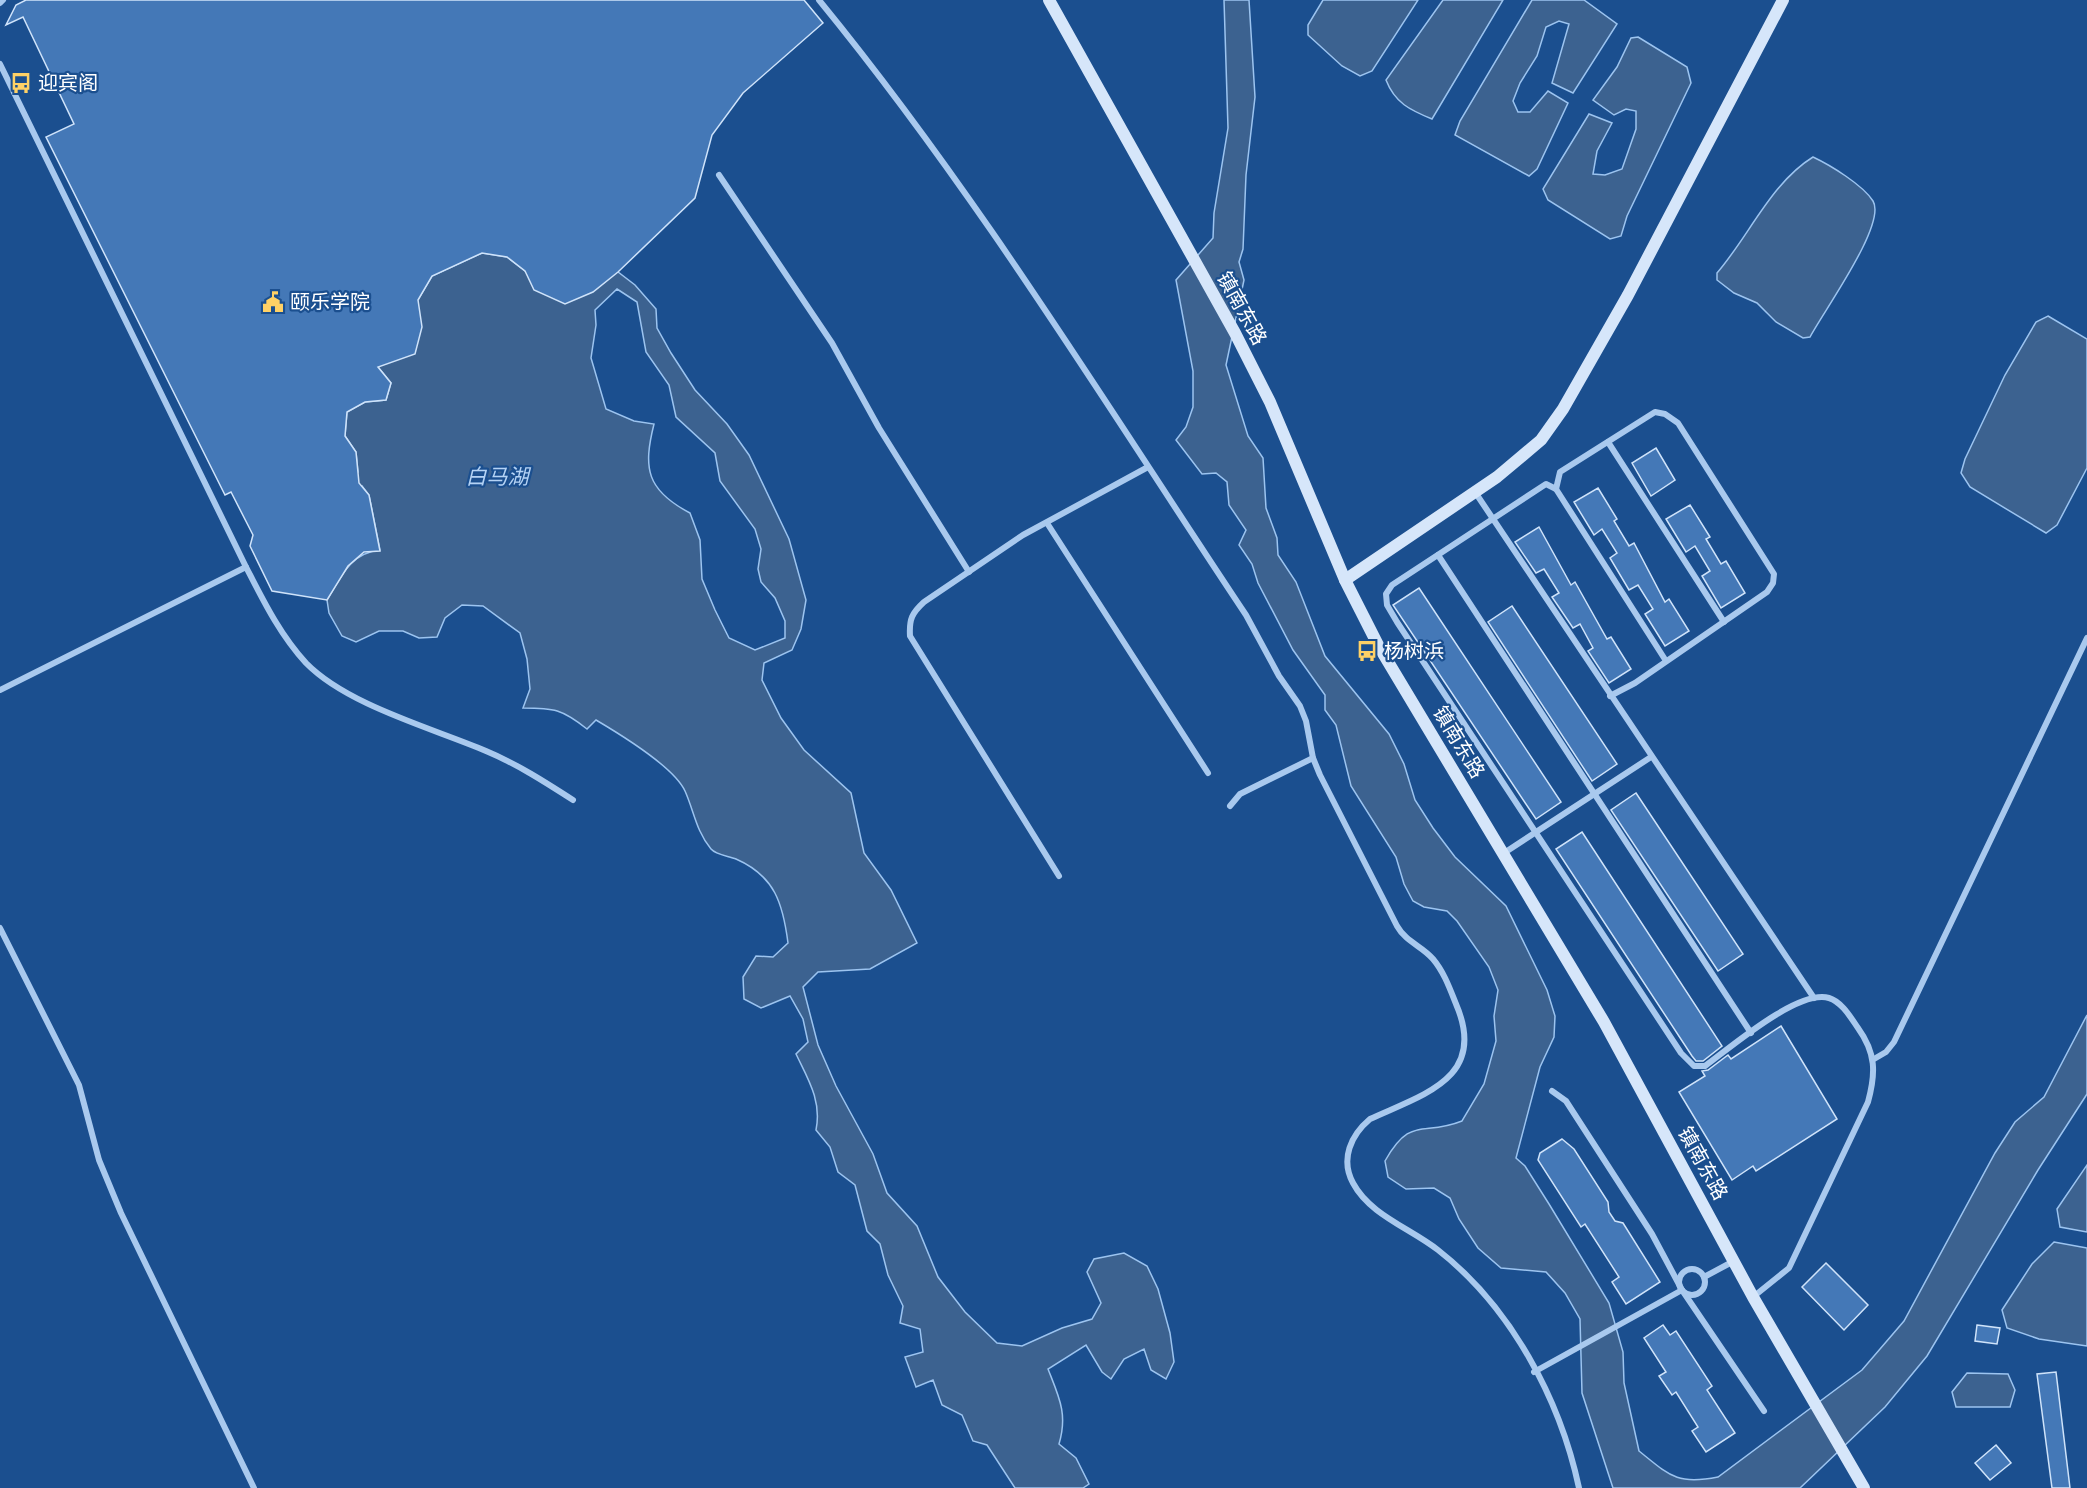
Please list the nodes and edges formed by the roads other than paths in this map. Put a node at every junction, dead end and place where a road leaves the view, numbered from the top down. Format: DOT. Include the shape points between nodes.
graph roads {
  1 [pos="819,0"];
  2 [pos="1049,0"];
  3 [pos="1784,0"];
  4 [pos="0,64"];
  5 [pos="719,176"];
  6 [pos="1608,442"];
  7 [pos="1148,467"];
  8 [pos="1556,489"];
  9 [pos="1475,492"];
  10 [pos="1492,518"];
  11 [pos="1047,523"];
  12 [pos="1438,555"];
  13 [pos="246,567"];
  14 [pos="969,572"];
  15 [pos="1345,580"];
  16 [pos="1724,622"];
  17 [pos="2087,638"];
  18 [pos="1666,661"];
  19 [pos="0,690"];
  20 [pos="1610,696"];
  21 [pos="1651,757"];
  22 [pos="1313,758"];
  23 [pos="1208,773"];
  24 [pos="1594,794"];
  25 [pos="573,800"];
  26 [pos="1230,806"];
  27 [pos="1536,832"];
  28 [pos="1504,853"];
  29 [pos="1059,876"];
  30 [pos="0,928"];
  31 [pos="1814,998"];
  32 [pos="1751,1034"];
  33 [pos="1874,1059"];
  34 [pos="1552,1091"];
  35 [pos="1734,1261"];
  36 [pos="1704,1277"];
  37 [pos="1682,1290"];
  38 [pos="1753,1296"];
  39 [pos="1534,1372"];
  40 [pos="1764,1411"];
  41 [pos="1859,1483"];
  42 [pos="254,1488"];
  43 [pos="1579,1488"];
  1 -- 7 [label="street" via="952,175"];
  2 -- 15 [label="street, 镇南东路" via="1235,333 1270,402"];
  3 -- 9 [label="street" via="1563,409 1542,440 1521,460"];
  4 -- 13 [label="street"];
  5 -- 14 [label="street" via="832,343 879,428"];
  6 -- 8 [label="street" via="1560,472"];
  6 -- 16 [label="street"];
  6 -- 16 [label="street" via="1655,412 1665,414 1678,423 1736,511 1774,574 1767,592"];
  7 -- 11 [label="street"];
  7 -- 22 [label="street" via="1246,615 1300,706"];
  8 -- 10 [label="street" via="1546,484"];
  8 -- 18 [label="street"];
  9 -- 10 [label="street"];
  9 -- 15 [label="street"];
  10 -- 12 [label="street"];
  10 -- 20 [label="street"];
  11 -- 14 [label="street"];
  11 -- 23 [label="street"];
  12 -- 24 [label="street"];
  12 -- 27 [label="street" via="1392,585 1386,594 1387,605"];
  13 -- 19 [label="street"];
  13 -- 25 [label="street" via="293,648 323,677 385,710 513,763"];
  14 -- 29 [label="street" via="912,613 910,636"];
  15 -- 28 [label="street, 镇南东路" via="1378,645"];
  16 -- 18 [label="street"];
  17 -- 33 [label="street" via="1894,1042"];
  18 -- 20 [label="street"];
  20 -- 21 [label="street"];
  21 -- 24 [label="street"];
  21 -- 31 [label="street"];
  22 -- 26 [label="street" via="1240,795"];
  22 -- 39 [label="street" via="1403,937 1434,960 1446,981 1466,1034 1461,1062 1445,1082 1361,1127 1348,1150 1351,1180 1372,1207 1438,1250 1488,1298"];
  24 -- 27 [label="street"];
  24 -- 32 [label="street"];
  27 -- 28 [label="street"];
  27 -- 32 [label="street" via="1681,1053 1694,1066 1705,1066"];
  28 -- 35 [label="street, 镇南东路" via="1604,1022"];
  30 -- 42 [label="street" via="79,1085 99,1160 121,1213"];
  31 -- 32 [label="street" via="1797,1004"];
  31 -- 33 [label="street" via="1830,998 1844,1009"];
  33 -- 38 [label="street" via="1868,1102 1809,1230 1789,1268"];
  34 -- 37 [label="street" via="1566,1101 1652,1234"];
  35 -- 36 [label="street"];
  35 -- 38 [label="street, 镇南东路"];
  36 -- 37 [label="street" via="1705,1285 1698,1294 1688,1295"];
  36 -- 37 [label="street" via="1694,1269 1685,1271 1679,1282"];
  37 -- 39 [label="street"];
  37 -- 40 [label="street"];
  38 -- 41 [label="street, 镇南东路"];
  39 -- 43 [label="street" via="1564,1432"];
}
